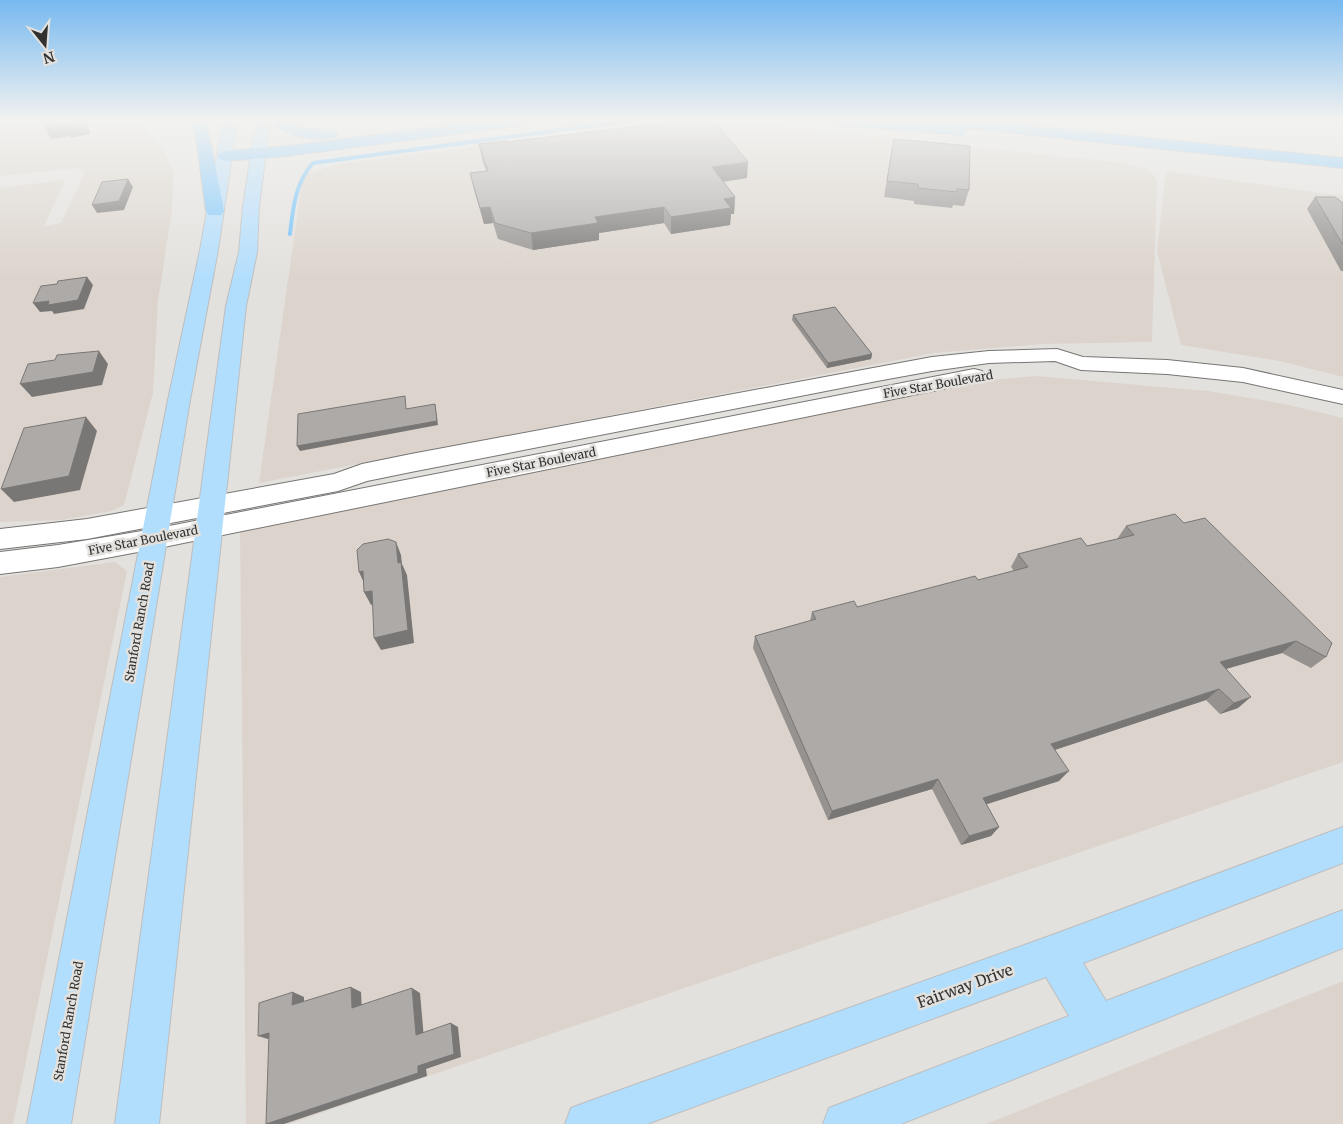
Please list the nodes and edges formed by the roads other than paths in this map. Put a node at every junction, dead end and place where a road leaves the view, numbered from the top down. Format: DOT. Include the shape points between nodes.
graph roads {
  1 [pos="208,173"];
  2 [pos="222,173"];
  3 [pos="257,173"];
  4 [pos="214,211"];
  5 [pos="1343,397"];
  6 [pos="210,517"];
  7 [pos="156,527"];
  8 [pos="0,538"];
  9 [pos="0,563"];
  10 [pos="1343,845"];
  11 [pos="1343,929"];
  12 [pos="1054,954"];
  13 [pos="1097,1024"];
  14 [pos="49,1124"];
  15 [pos="137,1124"];
  16 [pos="587,1124"];
  17 [pos="845,1124"];
  1 -- 4 [label="highway"];
  2 -- 4 [label="main road, Stanford Ranch Road"];
  3 -- 6 [label="main road"];
  4 -- 7 [label="main road, Stanford Ranch Road"];
  5 -- 6 [label="street, Five Star Boulevard" via="1243,375 1081,363 1065,371 1000,373 951,380 439,470"];
  6 -- 7 [label="street, Five Star Boulevard"];
  6 -- 15 [label="main road"];
  7 -- 8 [label="street, Five Star Boulevard" via="87,529"];
  7 -- 9 [label="street, Five Star Boulevard" via="58,556"];
  7 -- 14 [label="main road, Stanford Ranch Road"];
  10 -- 12 [label="main road, Fairway Drive"];
  11 -- 13 [label="main road"];
  12 -- 13 [label="main road"];
  12 -- 16 [label="main road, Fairway Drive"];
  13 -- 17 [label="main road"];
}
